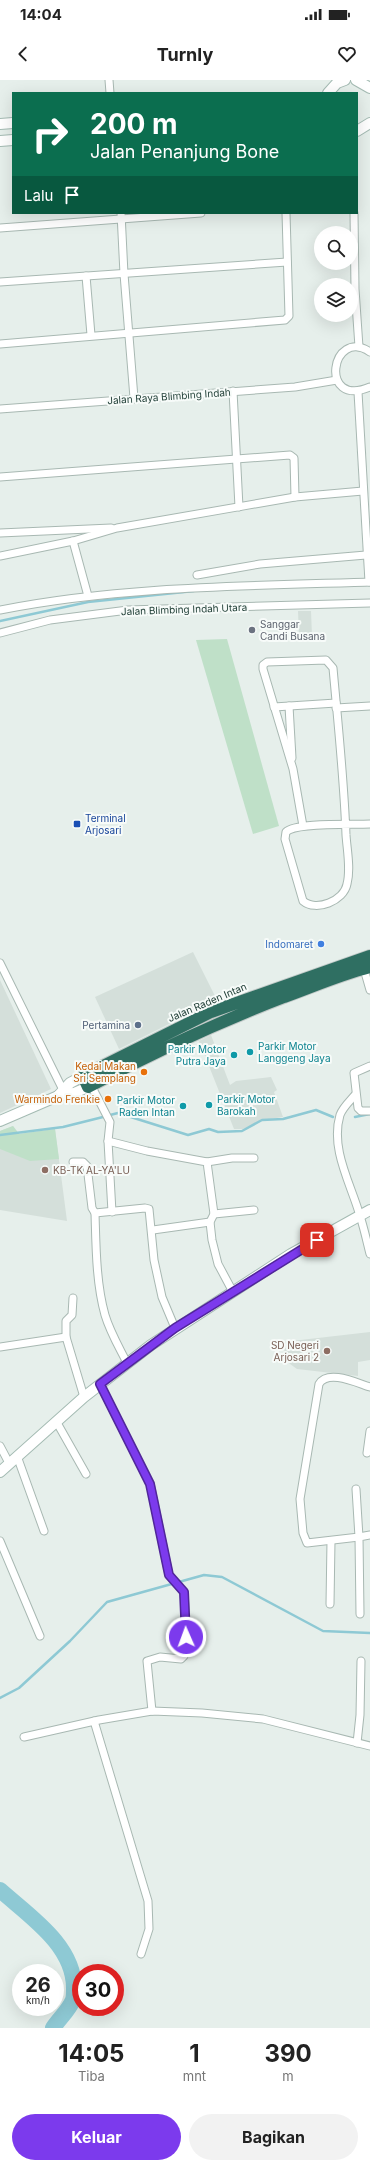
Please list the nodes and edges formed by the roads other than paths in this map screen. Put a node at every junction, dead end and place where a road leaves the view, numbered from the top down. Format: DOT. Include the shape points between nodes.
graph roads {
  1 [pos="109,80"];
  2 [pos="345,80"];
  3 [pos="356,80"];
  4 [pos="370,88"];
  5 [pos="110,92"];
  6 [pos="329,92"];
  7 [pos="12,123"];
  8 [pos="0,124"];
  9 [pos="370,124"];
  10 [pos="358,130"];
  11 [pos="12,140"];
  12 [pos="0,141"];
  13 [pos="181,214"];
  14 [pos="286,214"];
  15 [pos="354,214"];
  16 [pos="122,217"];
  17 [pos="0,228"];
  18 [pos="287,262"];
  19 [pos="124,274"];
  20 [pos="86,276"];
  21 [pos="0,282"];
  22 [pos="129,333"];
  23 [pos="91,335"];
  24 [pos="0,344"];
  25 [pos="359,347"];
  26 [pos="370,352"];
  27 [pos="337,380"];
  28 [pos="370,387"];
  29 [pos="234,391"];
  30 [pos="358,392"];
  31 [pos="134,398"];
  32 [pos="0,409"];
  33 [pos="237,458"];
  34 [pos="0,477"];
  35 [pos="363,491"];
  36 [pos="296,498"];
  37 [pos="239,507"];
  38 [pos="117,528"];
  39 [pos="0,533"];
  40 [pos="73,541"];
  41 [pos="366,555"];
  42 [pos="0,556"];
  43 [pos="197,575"];
  44 [pos="369,582"];
  45 [pos="88,596"];
  46 [pos="370,603"];
  47 [pos="0,610"];
  48 [pos="0,632"];
  49 [pos="336,705"];
  50 [pos="290,706"];
  51 [pos="370,706"];
  52 [pos="274,707"];
  53 [pos="293,769"];
  54 [pos="370,824"];
  55 [pos="346,825"];
  56 [pos="303,826"];
  57 [pos="370,956"];
  58 [pos="0,963"];
  59 [pos="367,968"];
  60 [pos="370,990"];
  61 [pos="211,1012"];
  62 [pos="216,1024"];
  63 [pos="114,1066"];
  64 [pos="370,1066"];
  65 [pos="87,1083"];
  66 [pos="62,1093"];
  67 [pos="355,1096"];
  68 [pos="370,1110"];
  69 [pos="0,1121"];
  70 [pos="108,1141"];
  71 [pos="254,1158"];
  72 [pos="73,1162"];
  73 [pos="207,1162"];
  74 [pos="254,1210"];
  75 [pos="370,1210"];
  76 [pos="112,1212"];
  77 [pos="95,1213"];
  78 [pos="214,1214"];
  79 [pos="360,1214"];
  80 [pos="210,1222"];
  81 [pos="153,1230"];
  82 [pos="370,1254"];
  83 [pos="233,1292"];
  84 [pos="73,1298"];
  85 [pos="175,1328"];
  86 [pos="66,1337"];
  87 [pos="0,1347"];
  88 [pos="127,1363"];
  89 [pos="100,1384"];
  90 [pos="370,1386"];
  91 [pos="84,1397"];
  92 [pos="56,1421"];
  93 [pos="370,1431"];
  94 [pos="0,1446"];
  95 [pos="367,1453"];
  96 [pos="14,1459"];
  97 [pos="0,1472"];
  98 [pos="86,1474"];
  99 [pos="356,1489"];
  100 [pos="44,1531"];
  101 [pos="370,1535"];
  102 [pos="358,1537"];
  103 [pos="0,1541"];
  104 [pos="331,1541"];
  105 [pos="330,1604"];
  106 [pos="360,1614"];
  107 [pos="40,1636"];
  108 [pos="361,1661"];
  109 [pos="152,1711"];
  110 [pos="94,1721"];
  111 [pos="24,1737"];
  112 [pos="357,1744"];
  113 [pos="370,1746"];
  114 [pos="141,1954"];
  1 -- 5 [label="street"];
  2 -- 6 [label="street" via="336,84"];
  3 -- 4 [label="street"];
  7 -- 8 [label="street"];
  9 -- 10 [label="street"];
  11 -- 12 [label="street"];
  13 -- 16 [label="street"];
  14 -- 18 [label="street"];
  15 -- 25 [label="street"];
  16 -- 17 [label="street"];
  16 -- 19 [label="street"];
  18 -- 19 [label="street"];
  18 -- 22 [label="street" via="289,316 285,320"];
  19 -- 20 [label="street"];
  19 -- 22 [label="street"];
  20 -- 21 [label="street"];
  20 -- 23 [label="street"];
  22 -- 23 [label="street"];
  22 -- 31 [label="street"];
  23 -- 24 [label="street"];
  25 -- 26 [label="street"];
  25 -- 27 [label="street" via="348,349 338,357 334,368"];
  27 -- 29 [label="street, Jalan Raya Blimbing Indah" via="294,388"];
  27 -- 30 [label="street" via="349,390"];
  28 -- 30 [label="street"];
  29 -- 31 [label="street, Jalan Raya Blimbing Indah"];
  29 -- 33 [label="street"];
  30 -- 35 [label="street"];
  31 -- 32 [label="street, Jalan Raya Blimbing Indah"];
  33 -- 34 [label="street"];
  33 -- 36 [label="street" via="292,456"];
  33 -- 37 [label="street"];
  35 -- 36 [label="street"];
  35 -- 41 [label="street"];
  36 -- 37 [label="street"];
  37 -- 38 [label="street"];
  38 -- 39 [label="street"];
  38 -- 40 [label="street"];
  40 -- 42 [label="street"];
  40 -- 45 [label="street"];
  41 -- 43 [label="street" via="260,564"];
  41 -- 44 [label="street"];
  44 -- 45 [label="street, Jalan Blimbing Indah Utara" via="252,585"];
  45 -- 47 [label="street, Jalan Blimbing Indah Utara"];
  46 -- 48 [label="street, Jalan Blimbing Indah Utara" via="128,610 50,620"];
  49 -- 50 [label="street"];
  49 -- 51 [label="street"];
  49 -- 52 [label="street" via="333,668 329,662 267,662 262,665 262,669"];
  49 -- 55 [label="street"];
  50 -- 52 [label="street"];
  50 -- 53 [label="street"];
  52 -- 53 [label="street"];
  53 -- 56 [label="street"];
  54 -- 55 [label="street"];
  55 -- 56 [label="street"];
  55 -- 56 [label="street" via="346,888 334,900 313,905 301,898 285,839 288,830"];
  57 -- 61 [label="highway, Jalan Raden Intan"];
  58 -- 66 [label="street"];
  59 -- 60 [label="street"];
  59 -- 62 [label="highway, Jalan Raden Intan"];
  61 -- 62 [label="highway"];
  61 -- 63 [label="highway, Jalan Raden Intan"];
  62 -- 63 [label="highway, Jalan Raden Intan"];
  63 -- 65 [label="highway, Jalan Raden Intan"];
  64 -- 67 [label="street" via="354,1073"];
  65 -- 66 [label="street, Jalan Raden Intan" via="74,1093"];
  65 -- 70 [label="street" via="110,1122"];
  66 -- 69 [label="street, Jalan Raden Intan"];
  67 -- 68 [label="street" via="358,1109"];
  67 -- 79 [label="street" via="340,1114 338,1130 344,1172"];
  70 -- 73 [label="street"];
  70 -- 76 [label="street"];
  71 -- 73 [label="street"];
  72 -- 77 [label="street" via="83,1162 87,1166 92,1208"];
  73 -- 78 [label="street"];
  74 -- 78 [label="street"];
  75 -- 79 [label="street"];
  76 -- 77 [label="street"];
  76 -- 81 [label="street" via="150,1209"];
  77 -- 88 [label="street" via="97,1255 105,1314"];
  78 -- 80 [label="street"];
  79 -- 82 [label="street"];
  79 -- 83 [label="street" via="291,1254"];
  80 -- 81 [label="street"];
  80 -- 83 [label="street" via="218,1264"];
  81 -- 85 [label="street" via="154,1260 162,1297"];
  83 -- 85 [label="street"];
  84 -- 86 [label="street" via="72,1315 66,1321"];
  85 -- 88 [label="street"];
  86 -- 87 [label="street"];
  86 -- 91 [label="street"];
  88 -- 89 [label="street"];
  89 -- 91 [label="street"];
  89 -- 109 [label="street" via="150,1484 169,1575 184,1592 184,1656 181,1659 160,1657 147,1661"];
  90 -- 104 [label="street" via="327,1377 320,1382 318,1388 300,1499 302,1533 308,1544"];
  91 -- 92 [label="street"];
  92 -- 96 [label="street"];
  92 -- 98 [label="street"];
  93 -- 95 [label="street"];
  94 -- 96 [label="street"];
  96 -- 97 [label="street"];
  96 -- 100 [label="street"];
  99 -- 102 [label="street"];
  101 -- 102 [label="street"];
  102 -- 104 [label="street"];
  102 -- 106 [label="street"];
  103 -- 107 [label="street"];
  104 -- 105 [label="street"];
  108 -- 112 [label="street"];
  109 -- 110 [label="street"];
  109 -- 112 [label="street" via="263,1719"];
  110 -- 111 [label="street"];
  110 -- 114 [label="street" via="148,1901 149,1930"];
  112 -- 113 [label="street"];
}
